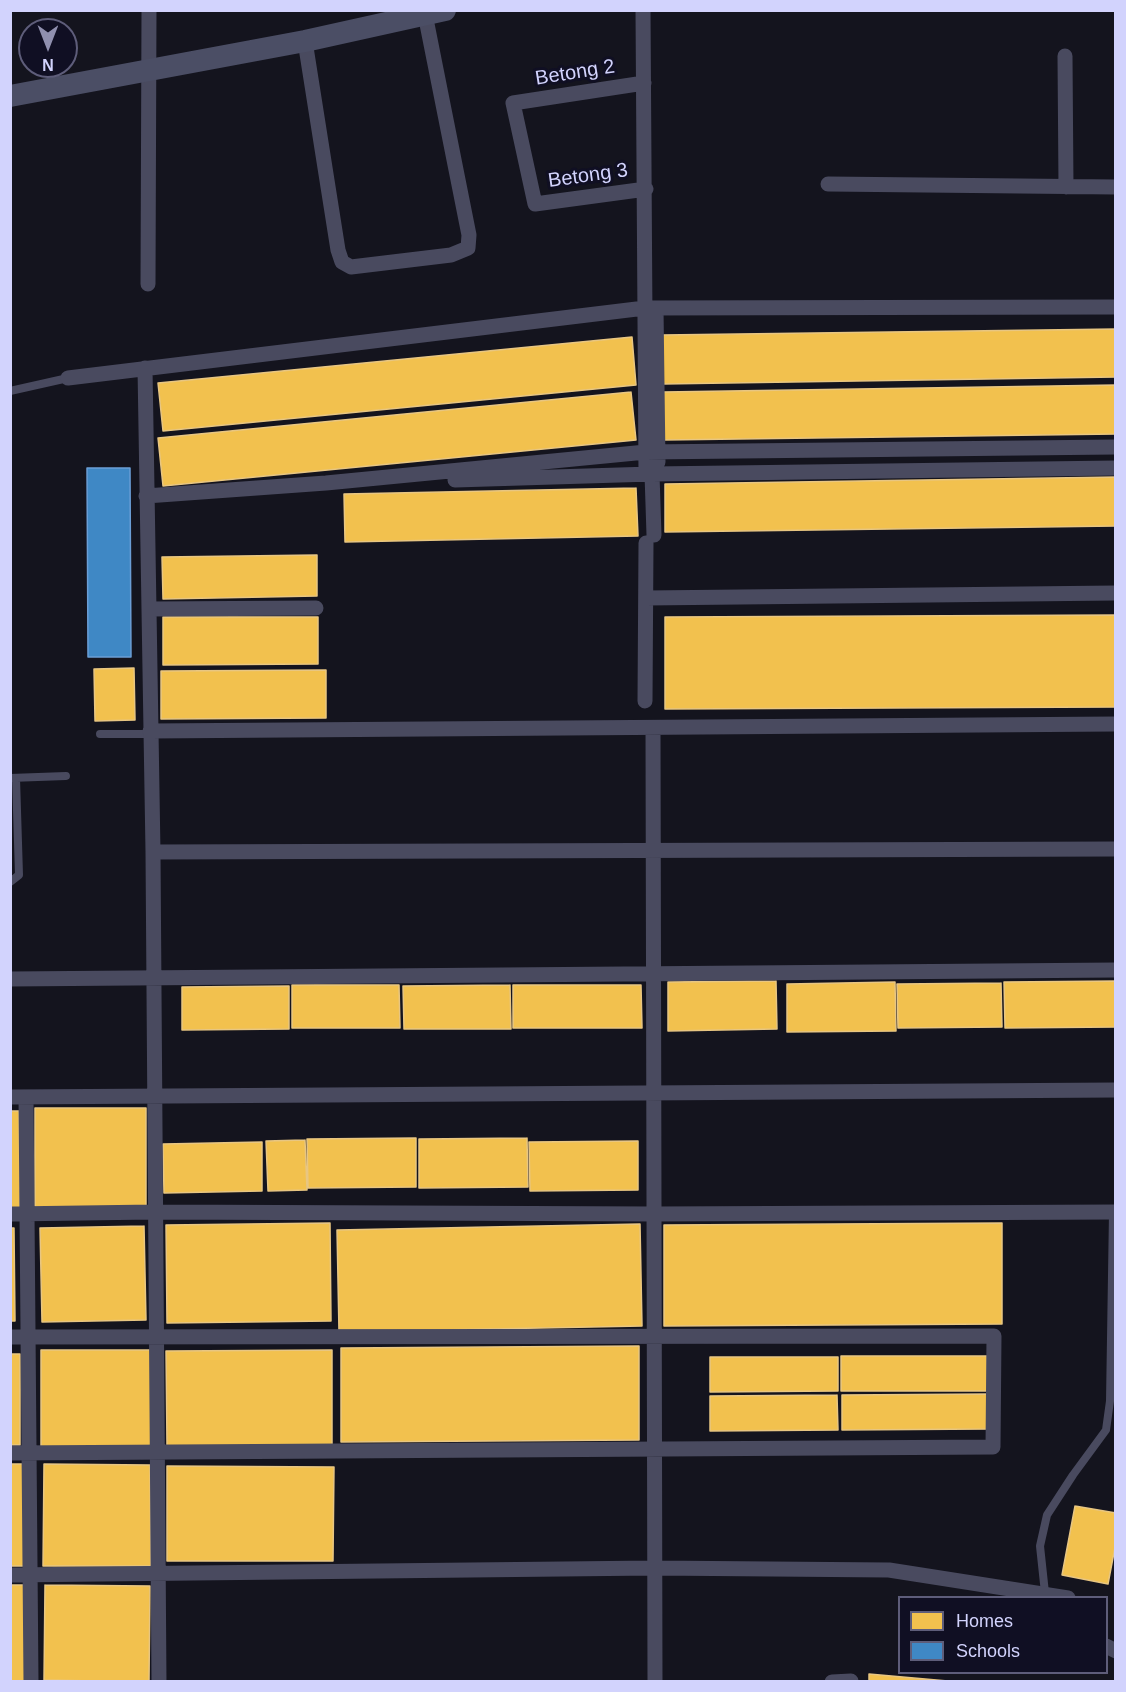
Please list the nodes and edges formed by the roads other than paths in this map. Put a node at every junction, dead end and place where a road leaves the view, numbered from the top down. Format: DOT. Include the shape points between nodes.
graph roads {
  1 [pos="149,10"];
  2 [pos="643,10"];
  3 [pos="436,12"];
  4 [pos="305,42"];
  5 [pos="1065,56"];
  6 [pos="150,70"];
  7 [pos="644,83"];
  8 [pos="10,96"];
  9 [pos="828,183"];
  10 [pos="1066,187"];
  11 [pos="1116,187"];
  12 [pos="646,189"];
  13 [pos="535,204"];
  14 [pos="148,284"];
  15 [pos="1116,307"];
  16 [pos="650,308"];
  17 [pos="145,369"];
  18 [pos="68,378"];
  19 [pos="10,391"];
  20 [pos="1116,447"];
  21 [pos="652,452"];
  22 [pos="1116,468"];
  23 [pos="652,475"];
  24 [pos="327,483"];
  25 [pos="146,496"];
  26 [pos="1116,593"];
  27 [pos="646,598"];
  28 [pos="316,608"];
  29 [pos="149,609"];
  30 [pos="645,701"];
  31 [pos="1116,724"];
  32 [pos="653,728"];
  33 [pos="150,732"];
  34 [pos="100,734"];
  35 [pos="66,776"];
  36 [pos="13,778"];
  37 [pos="1116,849"];
  38 [pos="653,850"];
  39 [pos="153,852"];
  40 [pos="10,882"];
  41 [pos="1116,970"];
  42 [pos="654,975"];
  43 [pos="154,978"];
  44 [pos="10,979"];
  45 [pos="1116,1090"];
  46 [pos="654,1092"];
  47 [pos="153,1096"];
  48 [pos="18,1097"];
  49 [pos="154,1212"];
  50 [pos="1114,1212"];
  51 [pos="10,1214"];
  52 [pos="27,1214"];
  53 [pos="655,1214"];
  54 [pos="653,1336"];
  55 [pos="10,1337"];
  56 [pos="28,1337"];
  57 [pos="156,1337"];
  58 [pos="654,1450"];
  59 [pos="10,1453"];
  60 [pos="29,1453"];
  61 [pos="157,1453"];
  62 [pos="654,1568"];
  63 [pos="158,1574"];
  64 [pos="10,1575"];
  65 [pos="30,1575"];
  66 [pos="1045,1593"];
  67 [pos="1059,1596"];
  68 [pos="851,1681"];
  69 [pos="32,1682"];
  70 [pos="159,1682"];
  71 [pos="655,1682"];
  72 [pos="832,1682"];
  1 -- 6 [label="street"];
  2 -- 7 [label="street"];
  3 -- 4 [label="street"];
  3 -- 4 [label="street" via="469,235 468,248 452,255 351,267 342,262"];
  4 -- 6 [label="street"];
  5 -- 10 [label="street"];
  6 -- 8 [label="street"];
  6 -- 14 [label="street"];
  7 -- 12 [label="street"];
  7 -- 13 [label="street, Betong 2" via="513,103"];
  9 -- 10 [label="street"];
  10 -- 11 [label="street"];
  12 -- 13 [label="street, Betong 3"];
  12 -- 16 [label="street"];
  15 -- 16 [label="street"];
  16 -- 17 [label="street"];
  16 -- 21 [label="street"];
  17 -- 18 [label="street"];
  17 -- 25 [label="street"];
  18 -- 19 [label="lane"];
  20 -- 21 [label="street"];
  21 -- 23 [label="street"];
  21 -- 24 [label="street"];
  22 -- 23 [label="street"];
  23 -- 24 [label="street"];
  23 -- 27 [label="street"];
  24 -- 25 [label="street"];
  25 -- 29 [label="street"];
  26 -- 27 [label="street"];
  27 -- 30 [label="street"];
  28 -- 29 [label="street"];
  29 -- 33 [label="street"];
  31 -- 32 [label="street"];
  32 -- 33 [label="street"];
  32 -- 38 [label="street"];
  33 -- 34 [label="lane"];
  33 -- 39 [label="street"];
  35 -- 36 [label="lane"];
  36 -- 40 [label="lane" via="19,875"];
  37 -- 38 [label="street"];
  38 -- 39 [label="street"];
  38 -- 42 [label="street"];
  39 -- 43 [label="street"];
  41 -- 42 [label="street"];
  42 -- 43 [label="street"];
  42 -- 46 [label="street"];
  43 -- 44 [label="street"];
  43 -- 47 [label="street"];
  45 -- 46 [label="street"];
  46 -- 47 [label="street"];
  46 -- 53 [label="street"];
  47 -- 48 [label="street"];
  47 -- 49 [label="street"];
  48 -- 52 [label="street"];
  49 -- 52 [label="street"];
  49 -- 53 [label="street"];
  49 -- 57 [label="street"];
  50 -- 53 [label="street"];
  50 -- 66 [label="lane" via="1106,1430 1047,1515 1040,1546"];
  51 -- 52 [label="street"];
  52 -- 56 [label="street"];
  53 -- 54 [label="street"];
  54 -- 57 [label="street"];
  54 -- 58 [label="street"];
  54 -- 58 [label="street" via="994,1336 993,1447"];
  55 -- 56 [label="street"];
  56 -- 57 [label="street"];
  56 -- 60 [label="street"];
  57 -- 61 [label="street"];
  58 -- 61 [label="street"];
  58 -- 62 [label="street"];
  59 -- 60 [label="street"];
  60 -- 61 [label="street"];
  60 -- 65 [label="street"];
  61 -- 63 [label="street"];
  62 -- 63 [label="street"];
  62 -- 66 [label="street" via="889,1570"];
  62 -- 71 [label="street"];
  63 -- 65 [label="street"];
  63 -- 70 [label="street"];
  64 -- 65 [label="street"];
  65 -- 69 [label="street"];
  66 -- 67 [label="street"];
  68 -- 72 [label="street"];
}
